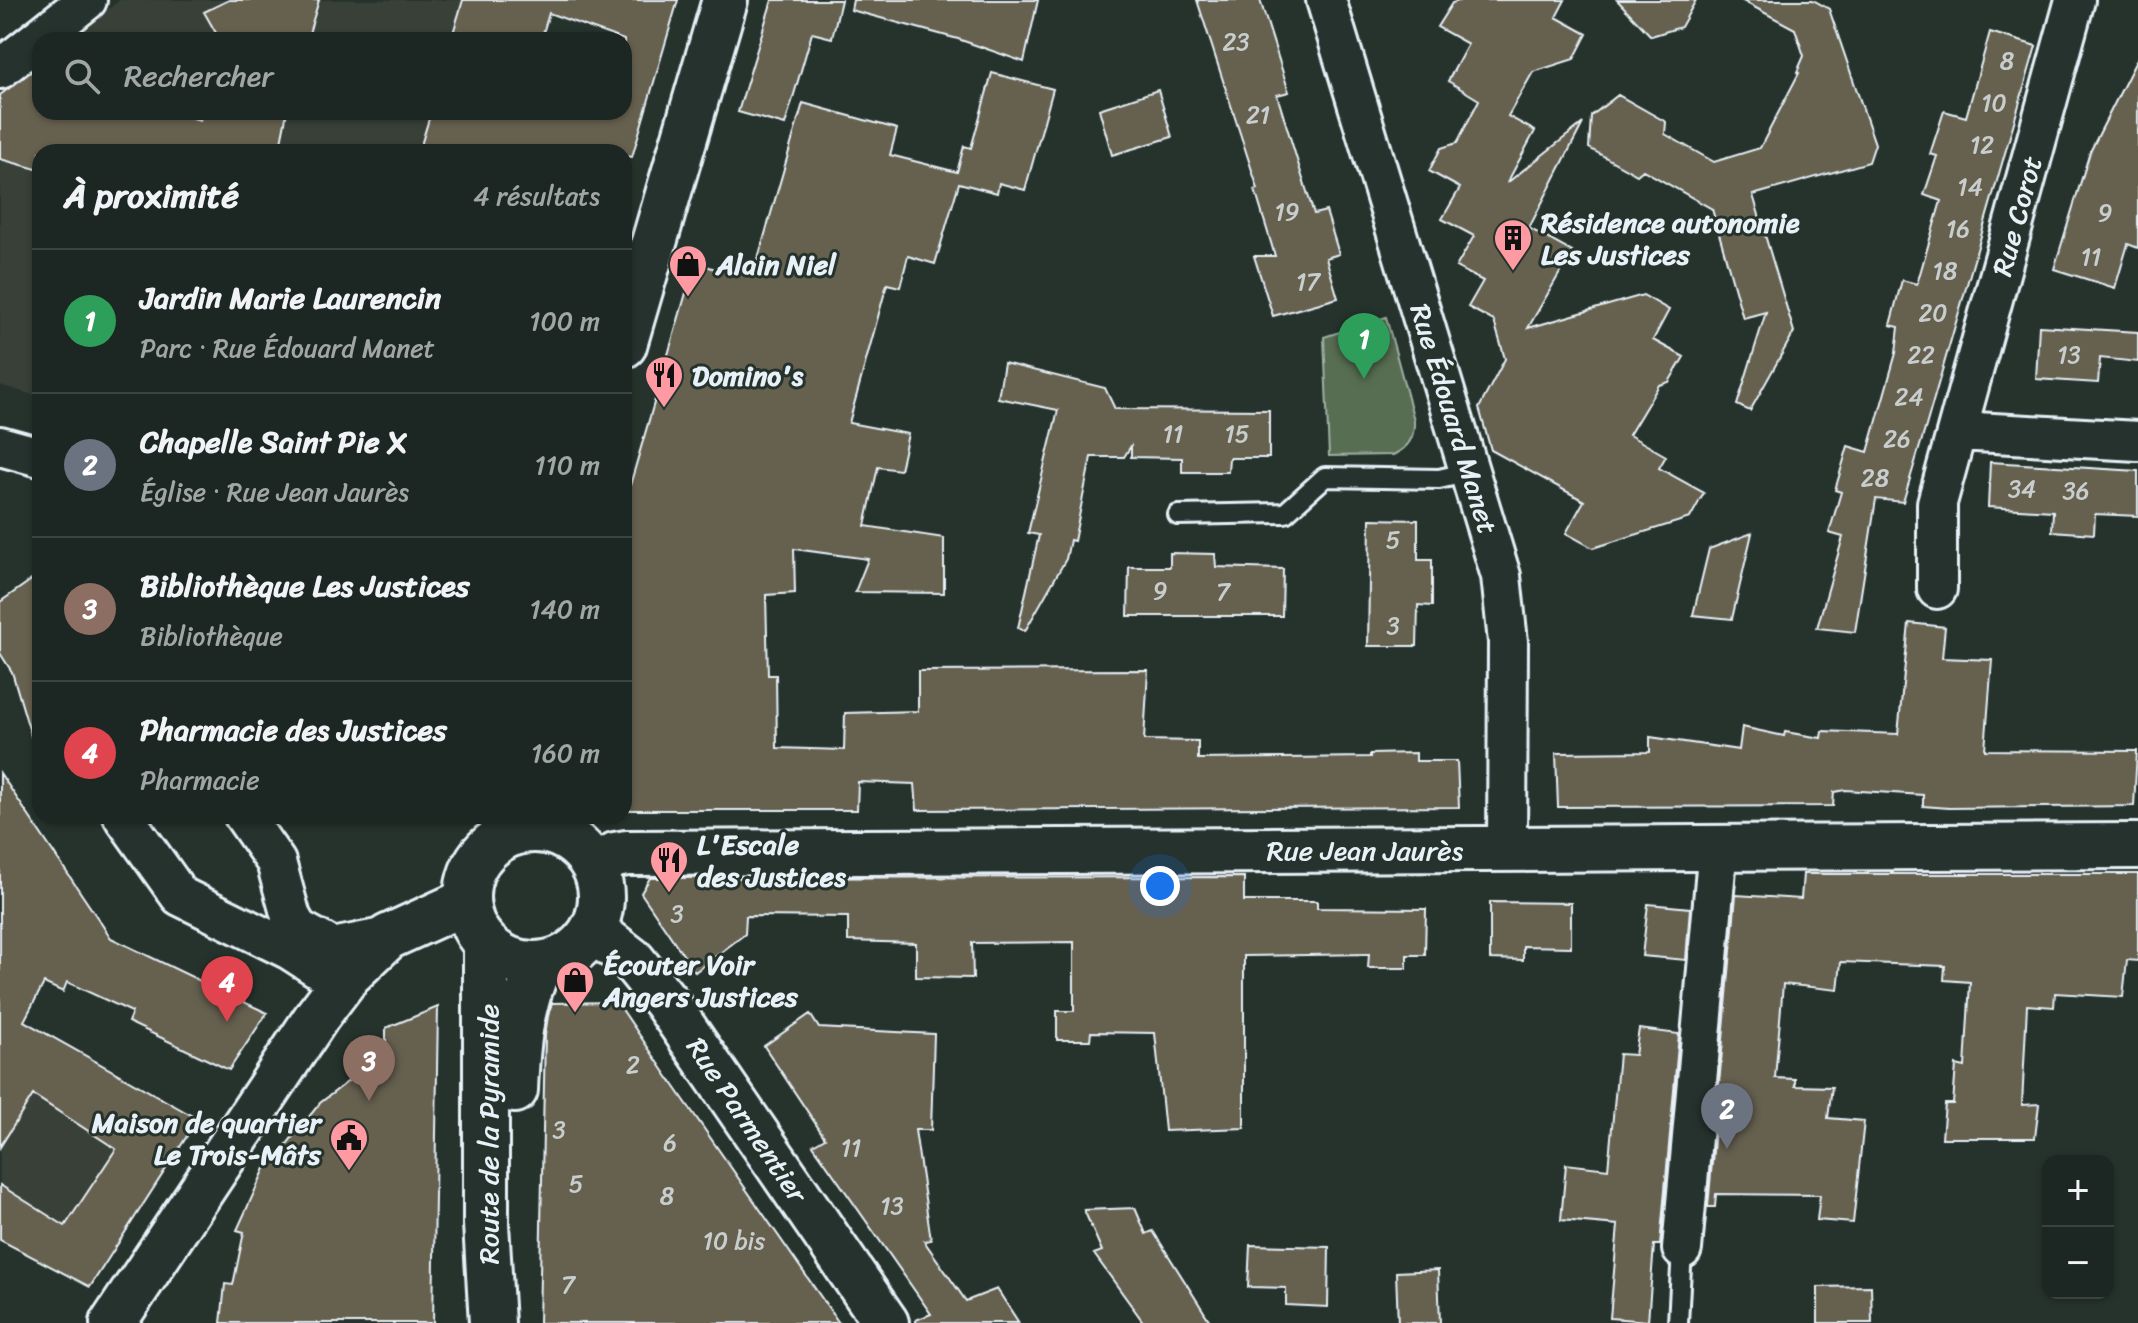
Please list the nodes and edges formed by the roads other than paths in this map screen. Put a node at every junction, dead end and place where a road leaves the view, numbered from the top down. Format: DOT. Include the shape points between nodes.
graph roads {
  1 [pos="87,0"];
  2 [pos="725,0"];
  3 [pos="1326,0"];
  4 [pos="2075,0"];
  5 [pos="47,32"];
  6 [pos="32,44"];
  7 [pos="0,69"];
  8 [pos="632,318"];
  9 [pos="1958,431"];
  10 [pos="2138,441"];
  11 [pos="0,446"];
  12 [pos="32,455"];
  13 [pos="1470,472"];
  14 [pos="1178,515"];
  15 [pos="1937,589"];
  16 [pos="129,824"];
  17 [pos="250,824"];
  18 [pos="477,824"];
  19 [pos="529,824"];
  20 [pos="537,824"];
  21 [pos="1718,846"];
  22 [pos="2138,846"];
  23 [pos="1507,850"];
  24 [pos="595,867"];
  25 [pos="470,885"];
  26 [pos="593,930"];
  27 [pos="388,937"];
  28 [pos="486,944"];
  29 [pos="540,964"];
  30 [pos="343,984"];
  31 [pos="1682,1249"];
  32 [pos="113,1323"];
  33 [pos="493,1323"];
  34 [pos="886,1323"];
  35 [pos="1678,1323"];
  1 -- 5 [label="street"];
  2 -- 8 [label="street"];
  3 -- 13 [label="street, Rue Édouard Manet"];
  4 -- 9 [label="street, Rue Corot"];
  6 -- 7 [label="street"];
  9 -- 10 [label="street"];
  9 -- 15 [label="street, Rue Corot" via="1937,503"];
  11 -- 12 [label="street"];
  13 -- 14 [label="lane" via="1439,479 1325,477 1285,513"];
  13 -- 23 [label="street, Rue Édouard Manet" via="1501,576 1508,642"];
  16 -- 30 [label="street" via="180,896 290,950"];
  17 -- 27 [label="street" via="276,862 298,929 333,948"];
  18 -- 25 [label="street"];
  19 -- 25 [label="street" via="497,840"];
  20 -- 24 [label="street" via="570,839"];
  21 -- 22 [label="street, Rue Jean Jaurès"];
  21 -- 23 [label="street, Rue Jean Jaurès"];
  21 -- 31 [label="street"];
  23 -- 24 [label="street, Rue Jean Jaurès" via="627,853"];
  24 -- 26 [label="street" via="601,903"];
  25 -- 27 [label="street"];
  25 -- 28 [label="street" via="471,920"];
  26 -- 29 [label="street" via="567,956"];
  26 -- 34 [label="street, Rue Parmentier" via="633,961 666,1002"];
  27 -- 30 [label="street"];
  28 -- 29 [label="street" via="511,960"];
  28 -- 33 [label="street, Route de la Pyramide" via="486,1224"];
  29 -- 33 [label="street, Route de la Pyramide" via="518,1028 507,1225"];
  30 -- 32 [label="street"];
  31 -- 35 [label="lane"];
}
